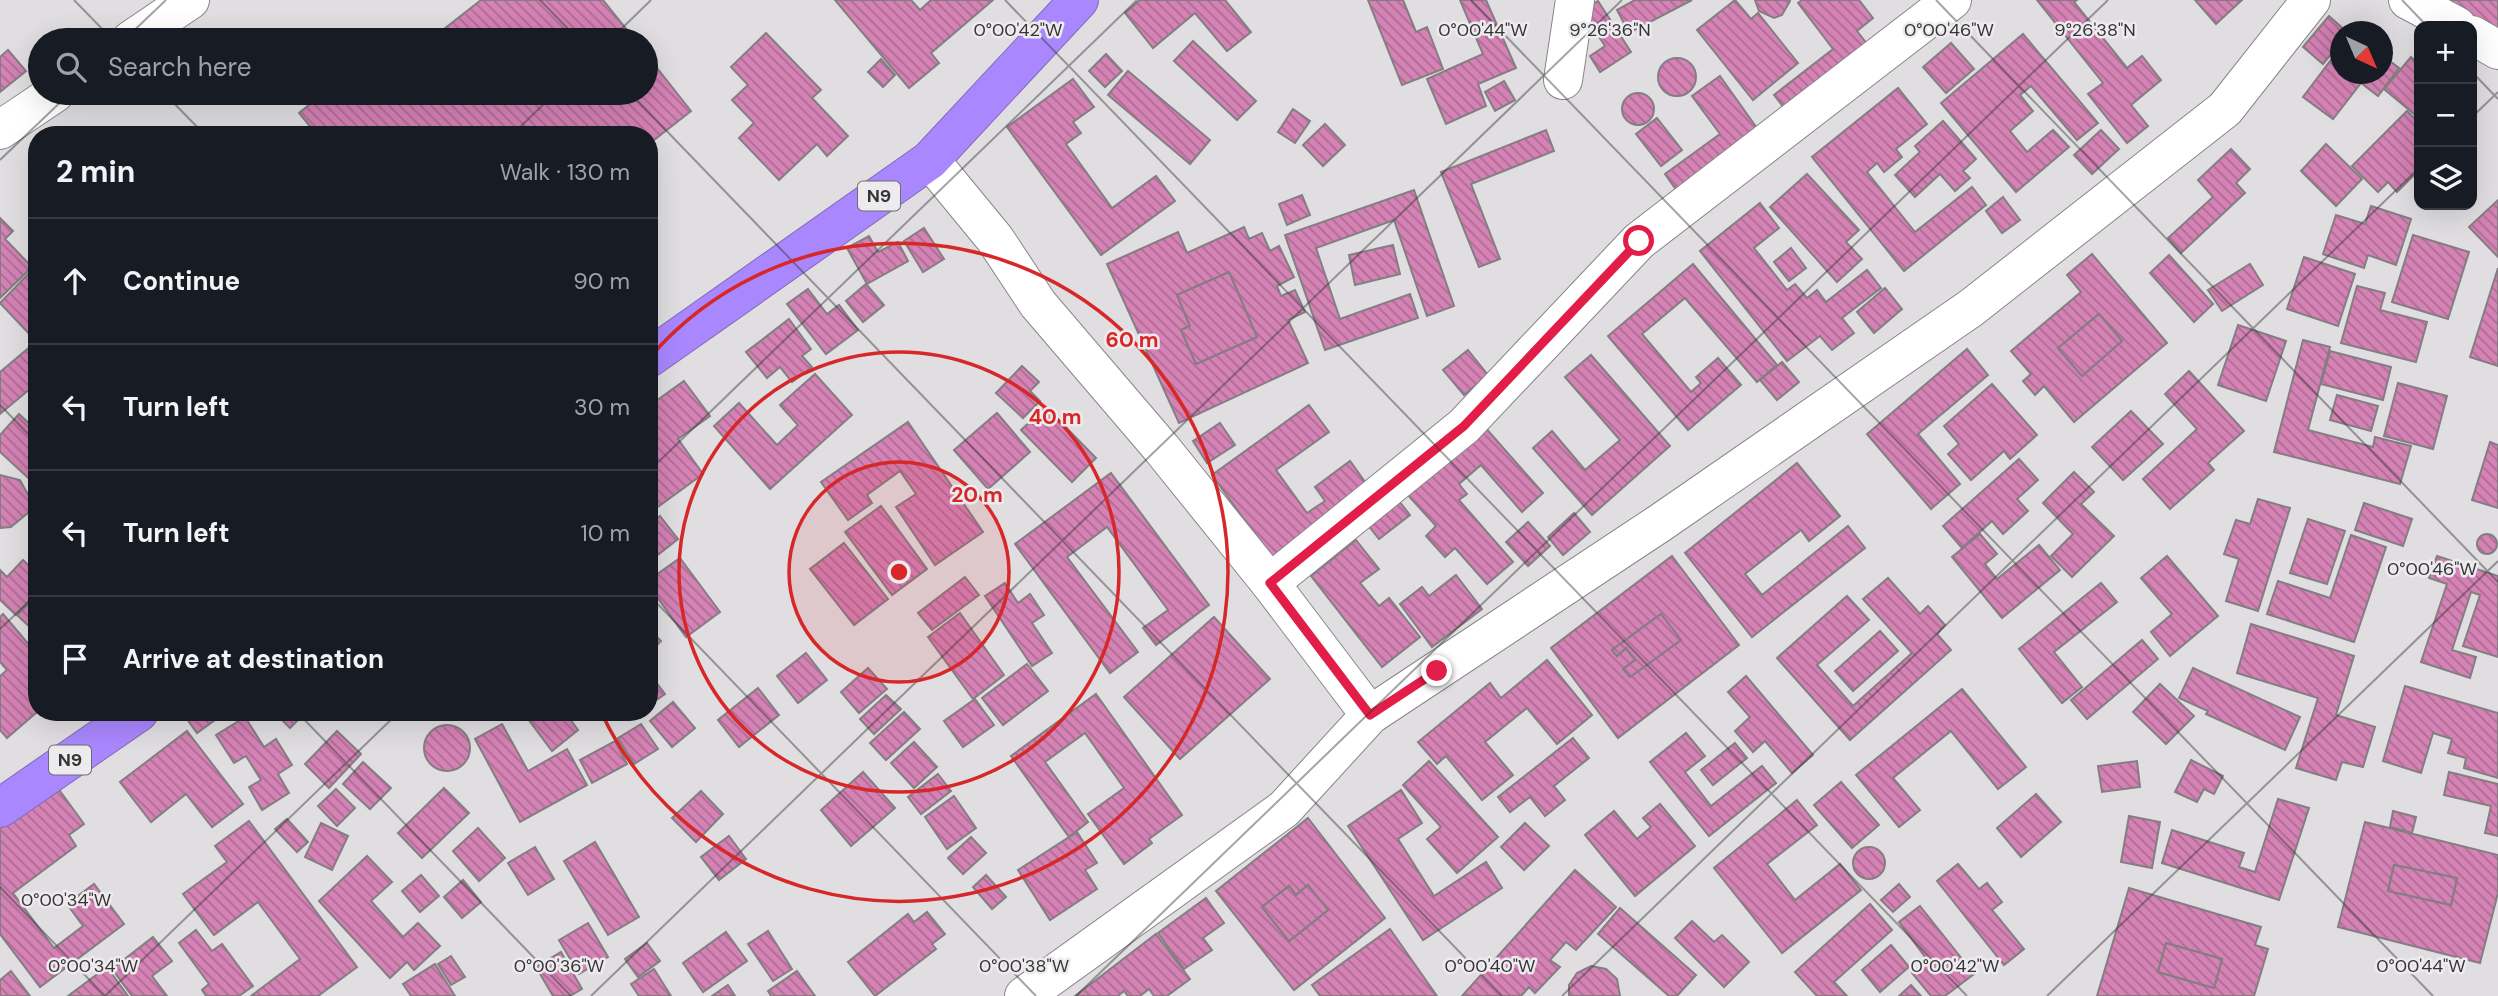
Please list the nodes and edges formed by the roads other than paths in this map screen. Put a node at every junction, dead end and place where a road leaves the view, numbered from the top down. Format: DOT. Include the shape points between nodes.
graph roads {
  1 [pos="190,0"];
  2 [pos="1079,0"];
  3 [pos="1575,0"];
  4 [pos="1952,0"];
  5 [pos="2311,0"];
  6 [pos="2408,0"];
  7 [pos="2448,21"];
  8 [pos="149,28"];
  9 [pos="2477,38"];
  10 [pos="2498,50"];
  11 [pos="1563,80"];
  12 [pos="37,105"];
  13 [pos="0,130"];
  14 [pos="930,160"];
  15 [pos="658,352"];
  16 [pos="1270,583"];
  17 [pos="1370,715"];
  18 [pos="126,721"];
  19 [pos="0,808"];
  20 [pos="1024,996"];
  1 -- 8 [label="street"];
  2 -- 14 [label="highway, N9"];
  3 -- 11 [label="street"];
  4 -- 16 [label="street" via="1639,241 1464,426"];
  5 -- 17 [label="street" via="2225,109 1971,308 1660,523"];
  6 -- 7 [label="street"];
  9 -- 10 [label="street"];
  12 -- 13 [label="street"];
  14 -- 15 [label="highway, N9"];
  14 -- 16 [label="street" via="995,239 1038,304"];
  16 -- 17 [label="street"];
  17 -- 20 [label="street" via="1284,809"];
  18 -- 19 [label="highway, N9"];
}
